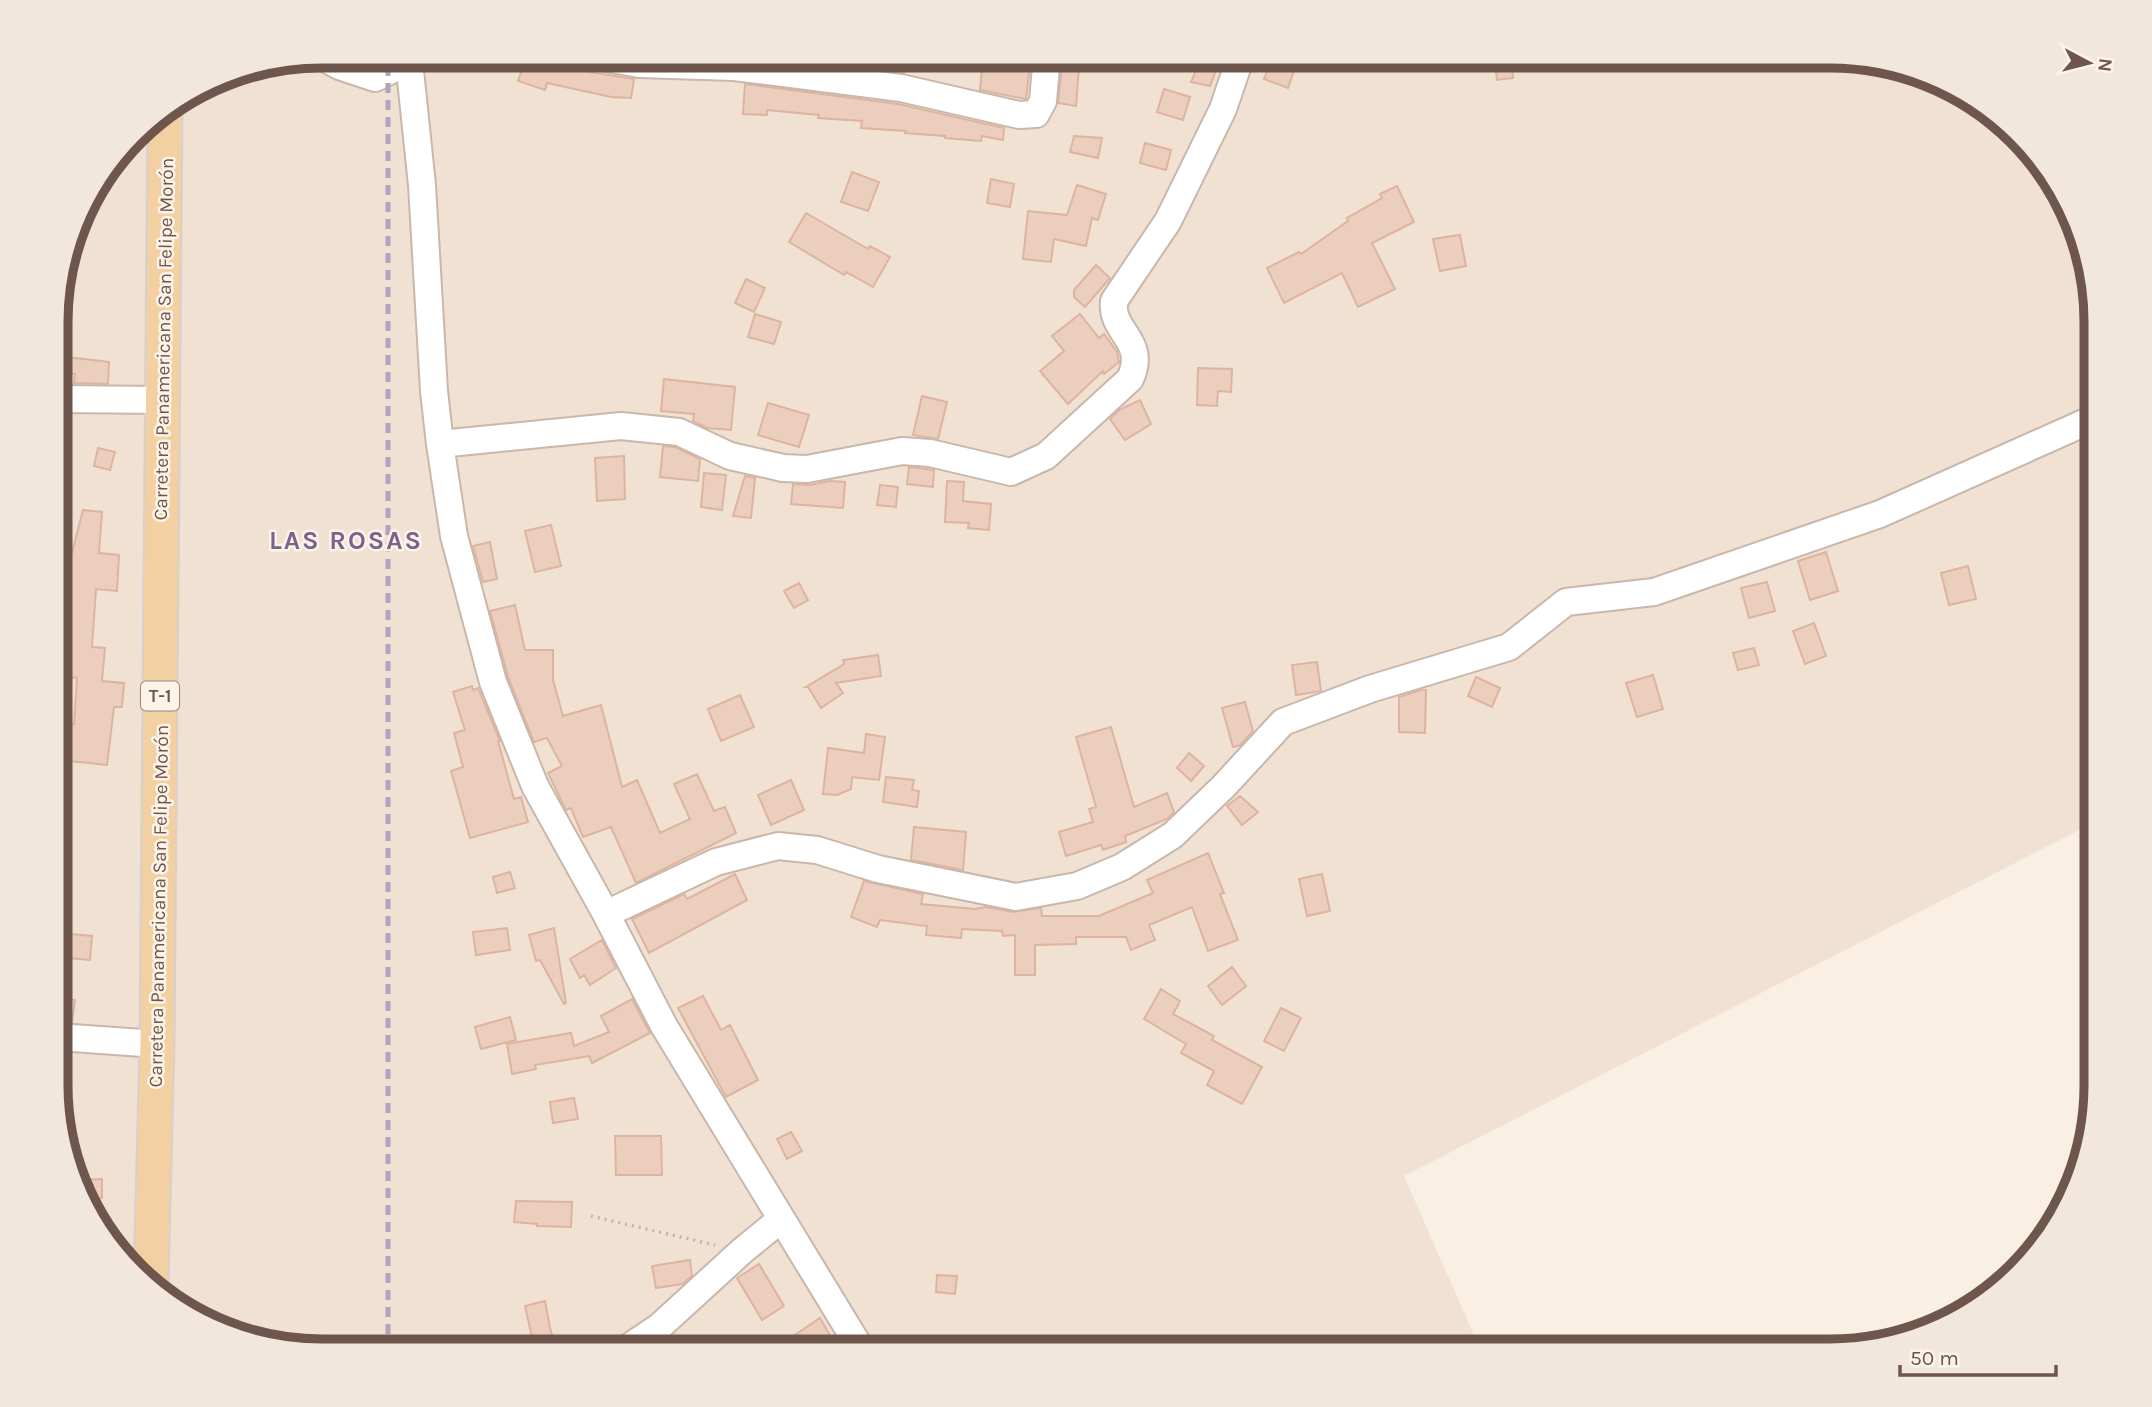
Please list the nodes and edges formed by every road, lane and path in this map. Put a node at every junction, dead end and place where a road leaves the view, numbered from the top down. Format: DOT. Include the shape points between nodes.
graph roads {
  1 [pos="345,68"];
  2 [pos="394,68"];
  3 [pos="412,68"];
  4 [pos="742,68"];
  5 [pos="1046,68"];
  6 [pos="1237,68"];
  7 [pos="164,124"];
  8 [pos="68,399"];
  9 [pos="162,400"];
  10 [pos="2084,423"];
  11 [pos="440,444"];
  12 [pos="606,914"];
  13 [pos="68,1038"];
  14 [pos="157,1044"];
  15 [pos="592,1216"];
  16 [pos="780,1220"];
  17 [pos="742,1251"];
  18 [pos="151,1272"];
  19 [pos="641,1339"];
  20 [pos="854,1339"];
  1 -- 2 [label="street" via="375,78"];
  3 -- 11 [label="street"];
  4 -- 5 [label="street" via="901,88 1019,115 1036,114 1043,101"];
  6 -- 11 [label="street" via="1223,109 1168,221 1114,302 1116,318 1134,347 1130,379 1054,450 1019,470 1002,472 930,453 902,451 820,467 783,468 730,456 679,432 621,426"];
  7 -- 9 [label="main road, Carretera Panamericana San Felipe Morón / T-1"];
  8 -- 9 [label="street"];
  9 -- 14 [label="main road, Carretera Panamericana San Felipe Morón / T-1"];
  10 -- 12 [label="street" via="1880,514 1654,592 1566,602 1509,647 1370,689 1283,722 1173,835 1122,867 1076,886 1016,897 878,869 817,850 778,846 716,862"];
  11 -- 12 [label="street" via="454,536 493,681 535,786"];
  12 -- 16 [label="street" via="664,1026"];
  13 -- 14 [label="street"];
  14 -- 18 [label="main road, Carretera Panamericana San Felipe Morón / T-1"];
  15 -- 17 [label="path"];
  16 -- 17 [label="street"];
  16 -- 20 [label="street"];
  17 -- 19 [label="street"];
}
